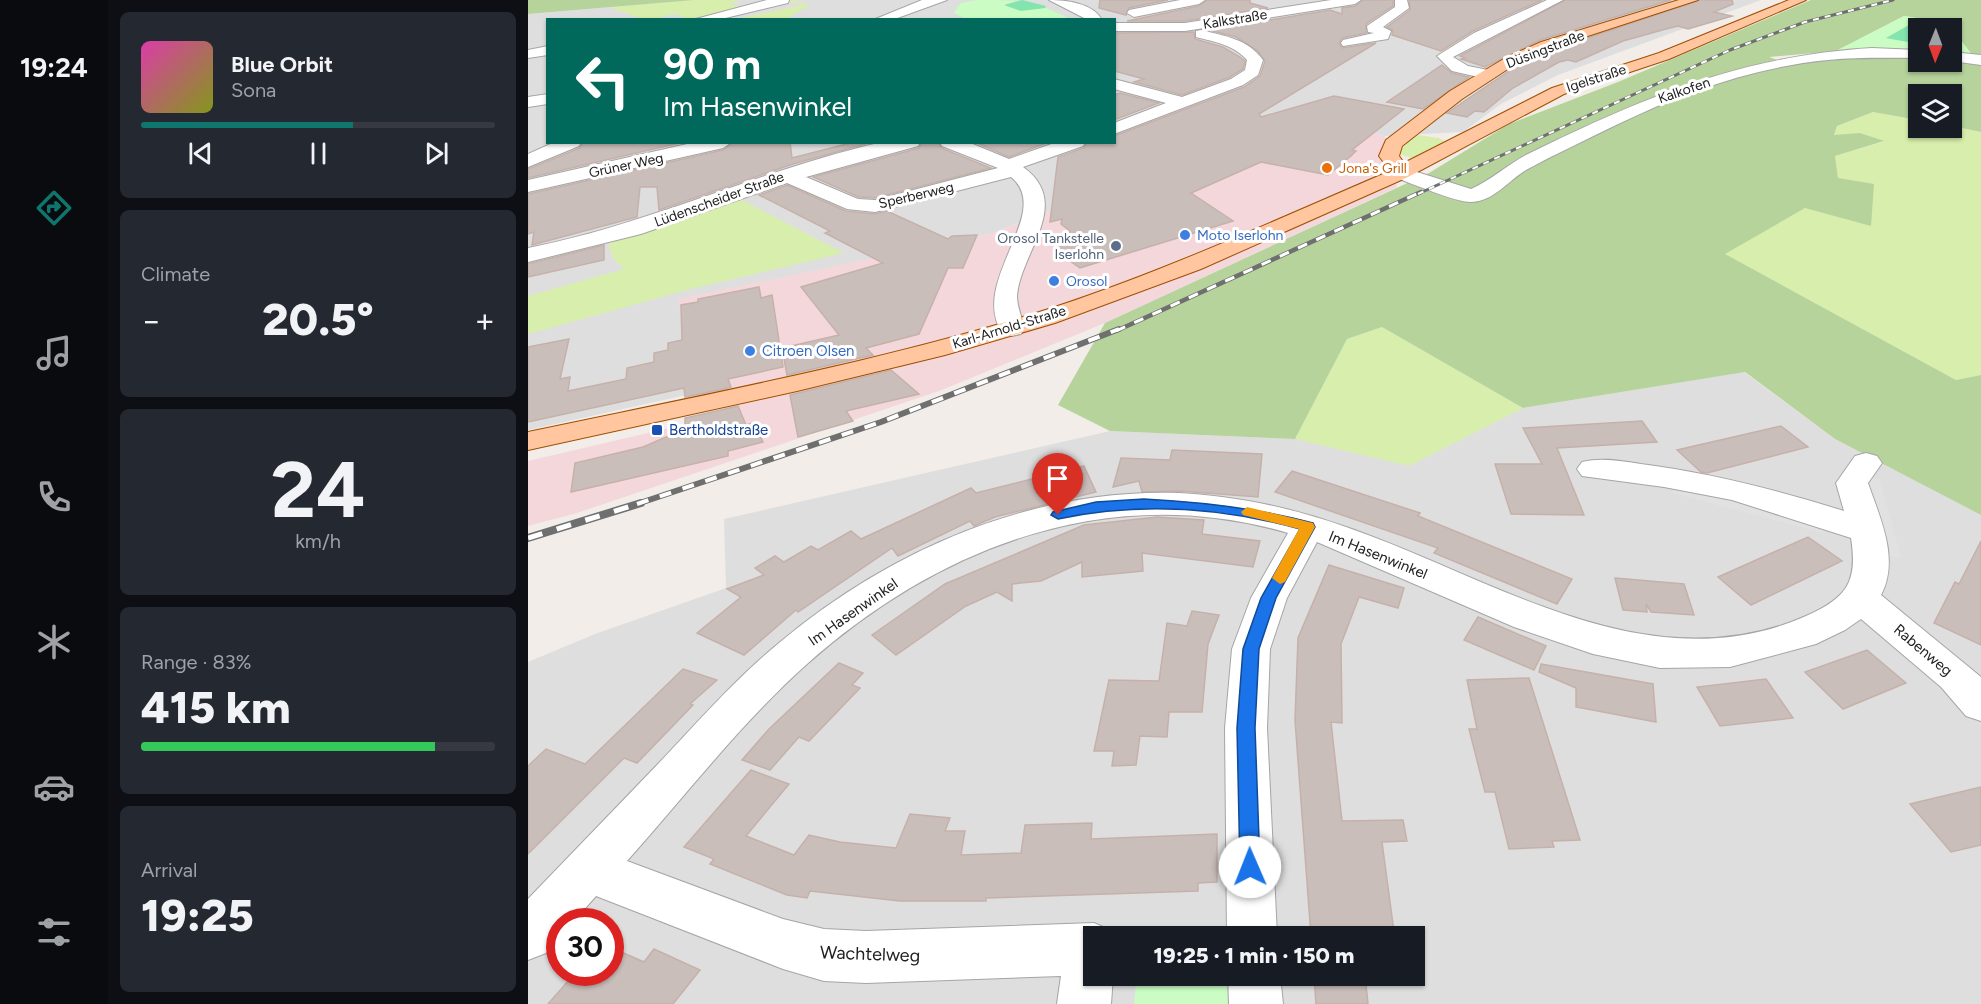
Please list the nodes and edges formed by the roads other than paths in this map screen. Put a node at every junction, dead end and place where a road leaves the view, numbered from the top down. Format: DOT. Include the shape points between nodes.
graph roads {
  1 [pos="783,0"];
  2 [pos="941,0"];
  3 [pos="1055,0"];
  4 [pos="1199,0"];
  5 [pos="1355,0"];
  6 [pos="1401,0"];
  7 [pos="1557,0"];
  8 [pos="1692,0"];
  9 [pos="1800,0"];
  10 [pos="706,18"];
  11 [pos="884,18"];
  12 [pos="1094,18"];
  13 [pos="1116,18"];
  14 [pos="1116,27"];
  15 [pos="1201,34"];
  16 [pos="1348,43"];
  17 [pos="546,50"];
  18 [pos="528,54"];
  19 [pos="1908,54"];
  20 [pos="1962,58"];
  21 [pos="1981,60"];
  22 [pos="1487,74"];
  23 [pos="1116,85"];
  24 [pos="1153,95"];
  25 [pos="546,99"];
  26 [pos="528,102"];
  27 [pos="1184,103"];
  28 [pos="1123,105"];
  29 [pos="1116,128"];
  30 [pos="1413,128"];
  31 [pos="1465,141"];
  32 [pos="567,144"];
  33 [pos="714,144"];
  34 [pos="901,144"];
  35 [pos="955,144"];
  36 [pos="1069,144"];
  37 [pos="528,161"];
  38 [pos="1009,161"];
  39 [pos="1395,165"];
  40 [pos="786,175"];
  41 [pos="528,186"];
  42 [pos="528,255"];
  43 [pos="1012,328"];
  44 [pos="528,441"];
  45 [pos="1866,463"];
  46 [pos="1593,469"];
  47 [pos="1308,527"];
  48 [pos="1866,531"];
  49 [pos="1862,599"];
  50 [pos="1981,704"];
  51 [pos="589,870"];
  52 [pos="1252,926"];
  53 [pos="528,935"];
  54 [pos="1083,950"];
  55 [pos="1086,986"];
  56 [pos="1255,986"];
  57 [pos="1084,1004"];
  58 [pos="1256,1004"];
  1 -- 10 [label="street"];
  2 -- 11 [label="street"];
  3 -- 12 [label="street"];
  4 -- 13 [label="street"];
  5 -- 14 [label="street, Kalkstraße" via="1202,25"];
  6 -- 16 [label="street" via="1402,8 1374,26 1373,29 1384,31 1383,36"];
  7 -- 22 [label="street" via="1445,56 1455,67"];
  8 -- 22 [label="main road, Düsingstraße" via="1546,45"];
  9 -- 31 [label="main road, Igelstraße" via="1664,56 1558,91"];
  15 -- 27 [label="street" via="1240,47 1255,60 1254,67 1237,82"];
  17 -- 18 [label="street"];
  19 -- 39 [label="street, Kalkofen" via="1817,56 1689,86 1512,170 1481,194 1471,196"];
  20 -- 21 [label="street"];
  22 -- 30 [label="main road, Düsingstraße"];
  23 -- 24 [label="street"];
  24 -- 27 [label="street"];
  24 -- 28 [label="street"];
  25 -- 26 [label="street"];
  27 -- 29 [label="street"];
  30 -- 31 [label="main road"];
  30 -- 39 [label="main road, Düsingstraße" via="1393,144"];
  31 -- 39 [label="main road, Igelstraße"];
  32 -- 37 [label="street"];
  33 -- 41 [label="street, Grüner Weg"];
  34 -- 40 [label="street, Lüdenscheider Straße"];
  35 -- 38 [label="street"];
  36 -- 38 [label="street, Sperberweg"];
  38 -- 40 [label="street, Sperberweg" via="875,206 854,205"];
  38 -- 43 [label="street" via="1025,178 1035,197 1029,228 1005,294"];
  39 -- 43 [label="main road, Karl-Arnold-Straße" via="1193,264"];
  40 -- 42 [label="street, Lüdenscheider Straße" via="648,225"];
  43 -- 44 [label="main road, Karl-Arnold-Straße" via="797,383"];
  45 -- 48 [label="street" via="1852,483"];
  46 -- 48 [label="street" via="1731,488 1783,501"];
  47 -- 49 [label="street, Im Hasenwinkel" via="1369,549 1537,622 1613,645 1658,651 1717,653 1776,644 1817,628"];
  47 -- 51 [label="street, Im Hasenwinkel" via="1221,508 1144,503 1084,509 980,538 877,591 766,677"];
  47 -- 52 [label="street" via="1269,598 1251,649 1246,728"];
  48 -- 49 [label="street" via="1873,562 1871,582"];
  49 -- 50 [label="street, Rabenweg" via="1947,669"];
  51 -- 53 [label="street, Im Hasenwinkel"];
  51 -- 54 [label="street, Wachtelweg" via="783,944 824,955"];
  55 -- 57 [label="street"];
  56 -- 58 [label="street"];
}
